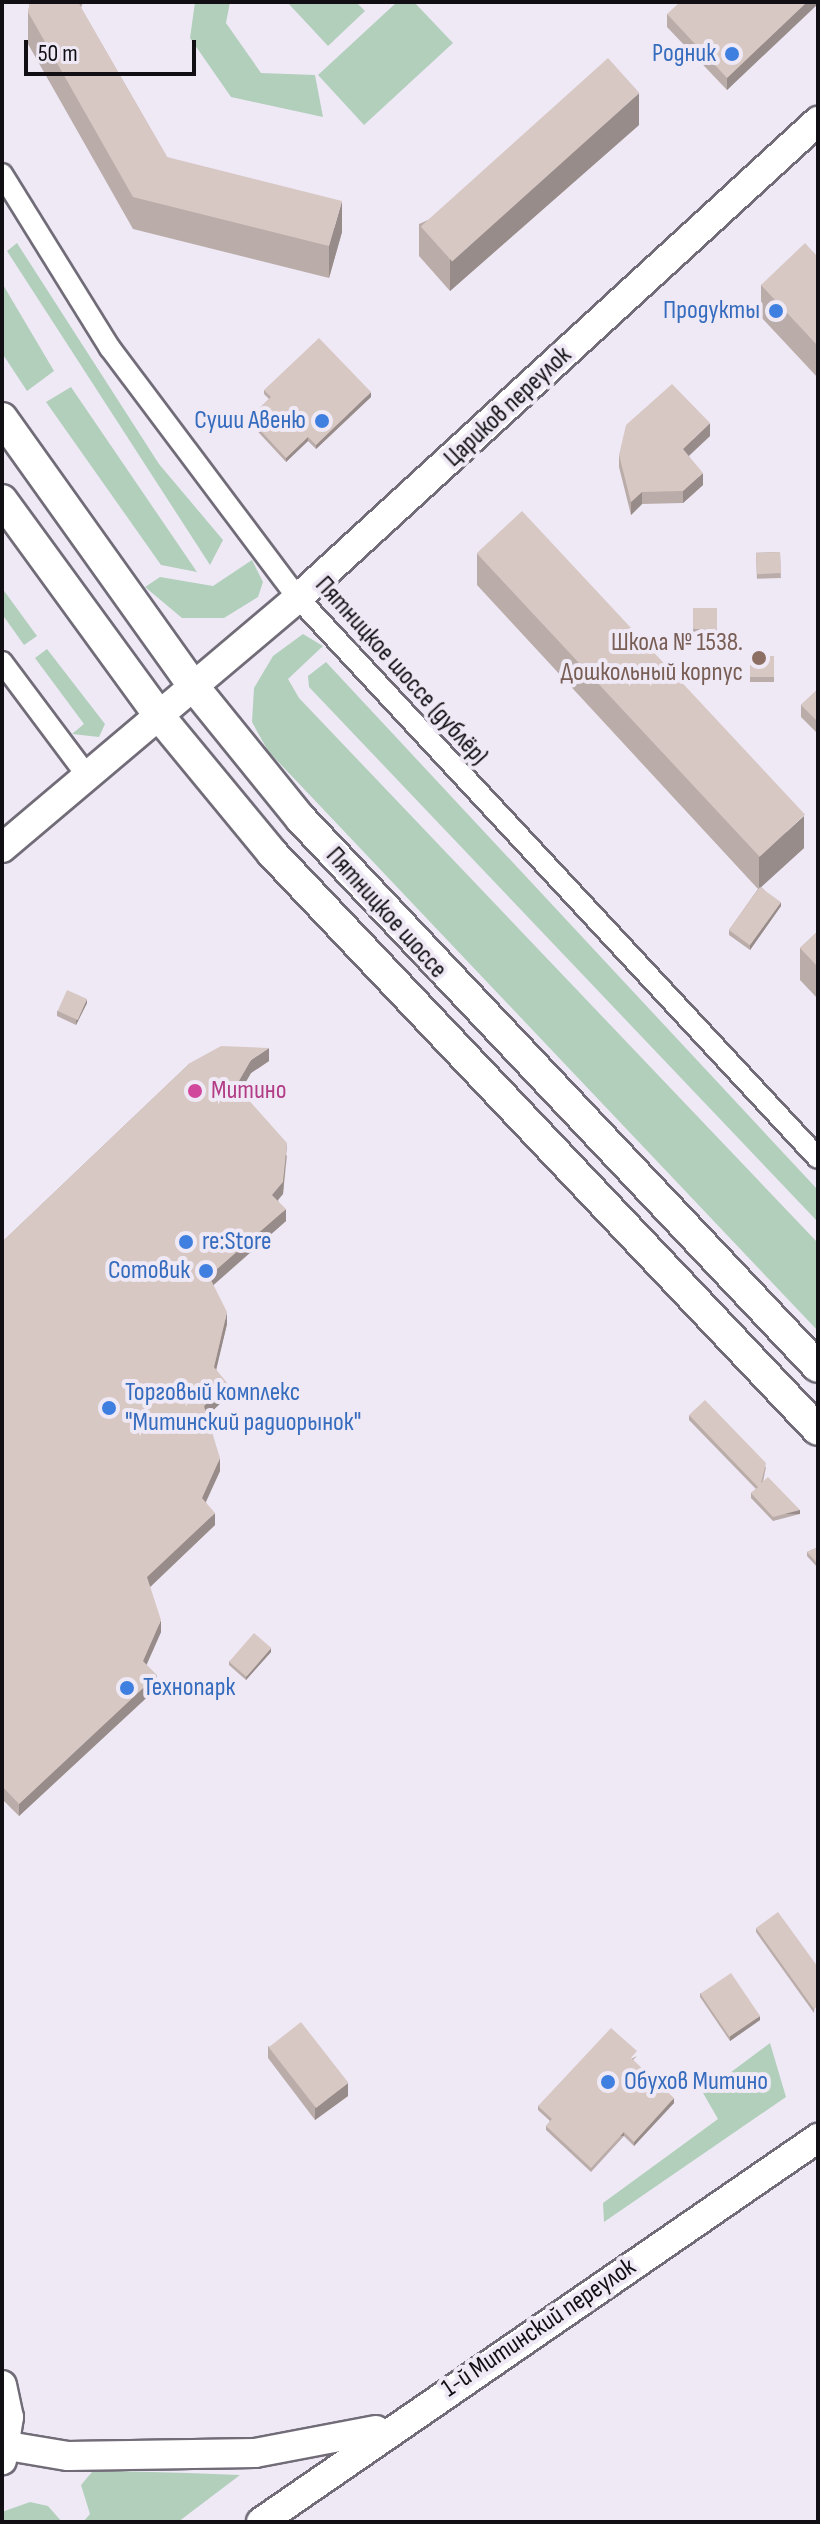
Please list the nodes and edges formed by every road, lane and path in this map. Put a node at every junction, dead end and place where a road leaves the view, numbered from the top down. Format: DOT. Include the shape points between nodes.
graph roads {
  1 [pos="818,121"];
  2 [pos="2,174"];
  3 [pos="2,418"];
  4 [pos="2,500"];
  5 [pos="298,598"];
  6 [pos="2,662"];
  7 [pos="194,687"];
  8 [pos="160,717"];
  9 [pos="88,777"];
  10 [pos="2,848"];
  11 [pos="818,1158"];
  12 [pos="818,1367"];
  13 [pos="818,1430"];
  14 [pos="818,2138"];
  15 [pos="2,2385"];
  16 [pos="396,2423"];
  17 [pos="5,2453"];
  18 [pos="261,2522"];
  1 -- 5 [label="street, Цариков переулок"];
  2 -- 5 [label="street, Пятницкое шоссе (дублёр)" via="110,348"];
  3 -- 7 [label="main road, Пятницкое шоссе"];
  4 -- 8 [label="main road, Пятницкое шоссе"];
  5 -- 7 [label="street, Цариков переулок"];
  5 -- 11 [label="street, Пятницкое шоссе (дублёр)"];
  6 -- 9 [label="street"];
  7 -- 8 [label="street, Цариков переулок"];
  7 -- 12 [label="main road, Пятницкое шоссе" via="426,959"];
  8 -- 9 [label="street, Цариков переулок"];
  8 -- 13 [label="main road, Пятницкое шоссе" via="389,984"];
  9 -- 10 [label="street, Цариков переулок"];
  14 -- 16 [label="street, 1-й Митинский переулок"];
  15 -- 17 [label="street"];
  16 -- 17 [label="street" via="255,2453"];
  16 -- 18 [label="street, 1-й Митинский переулок"];
}
